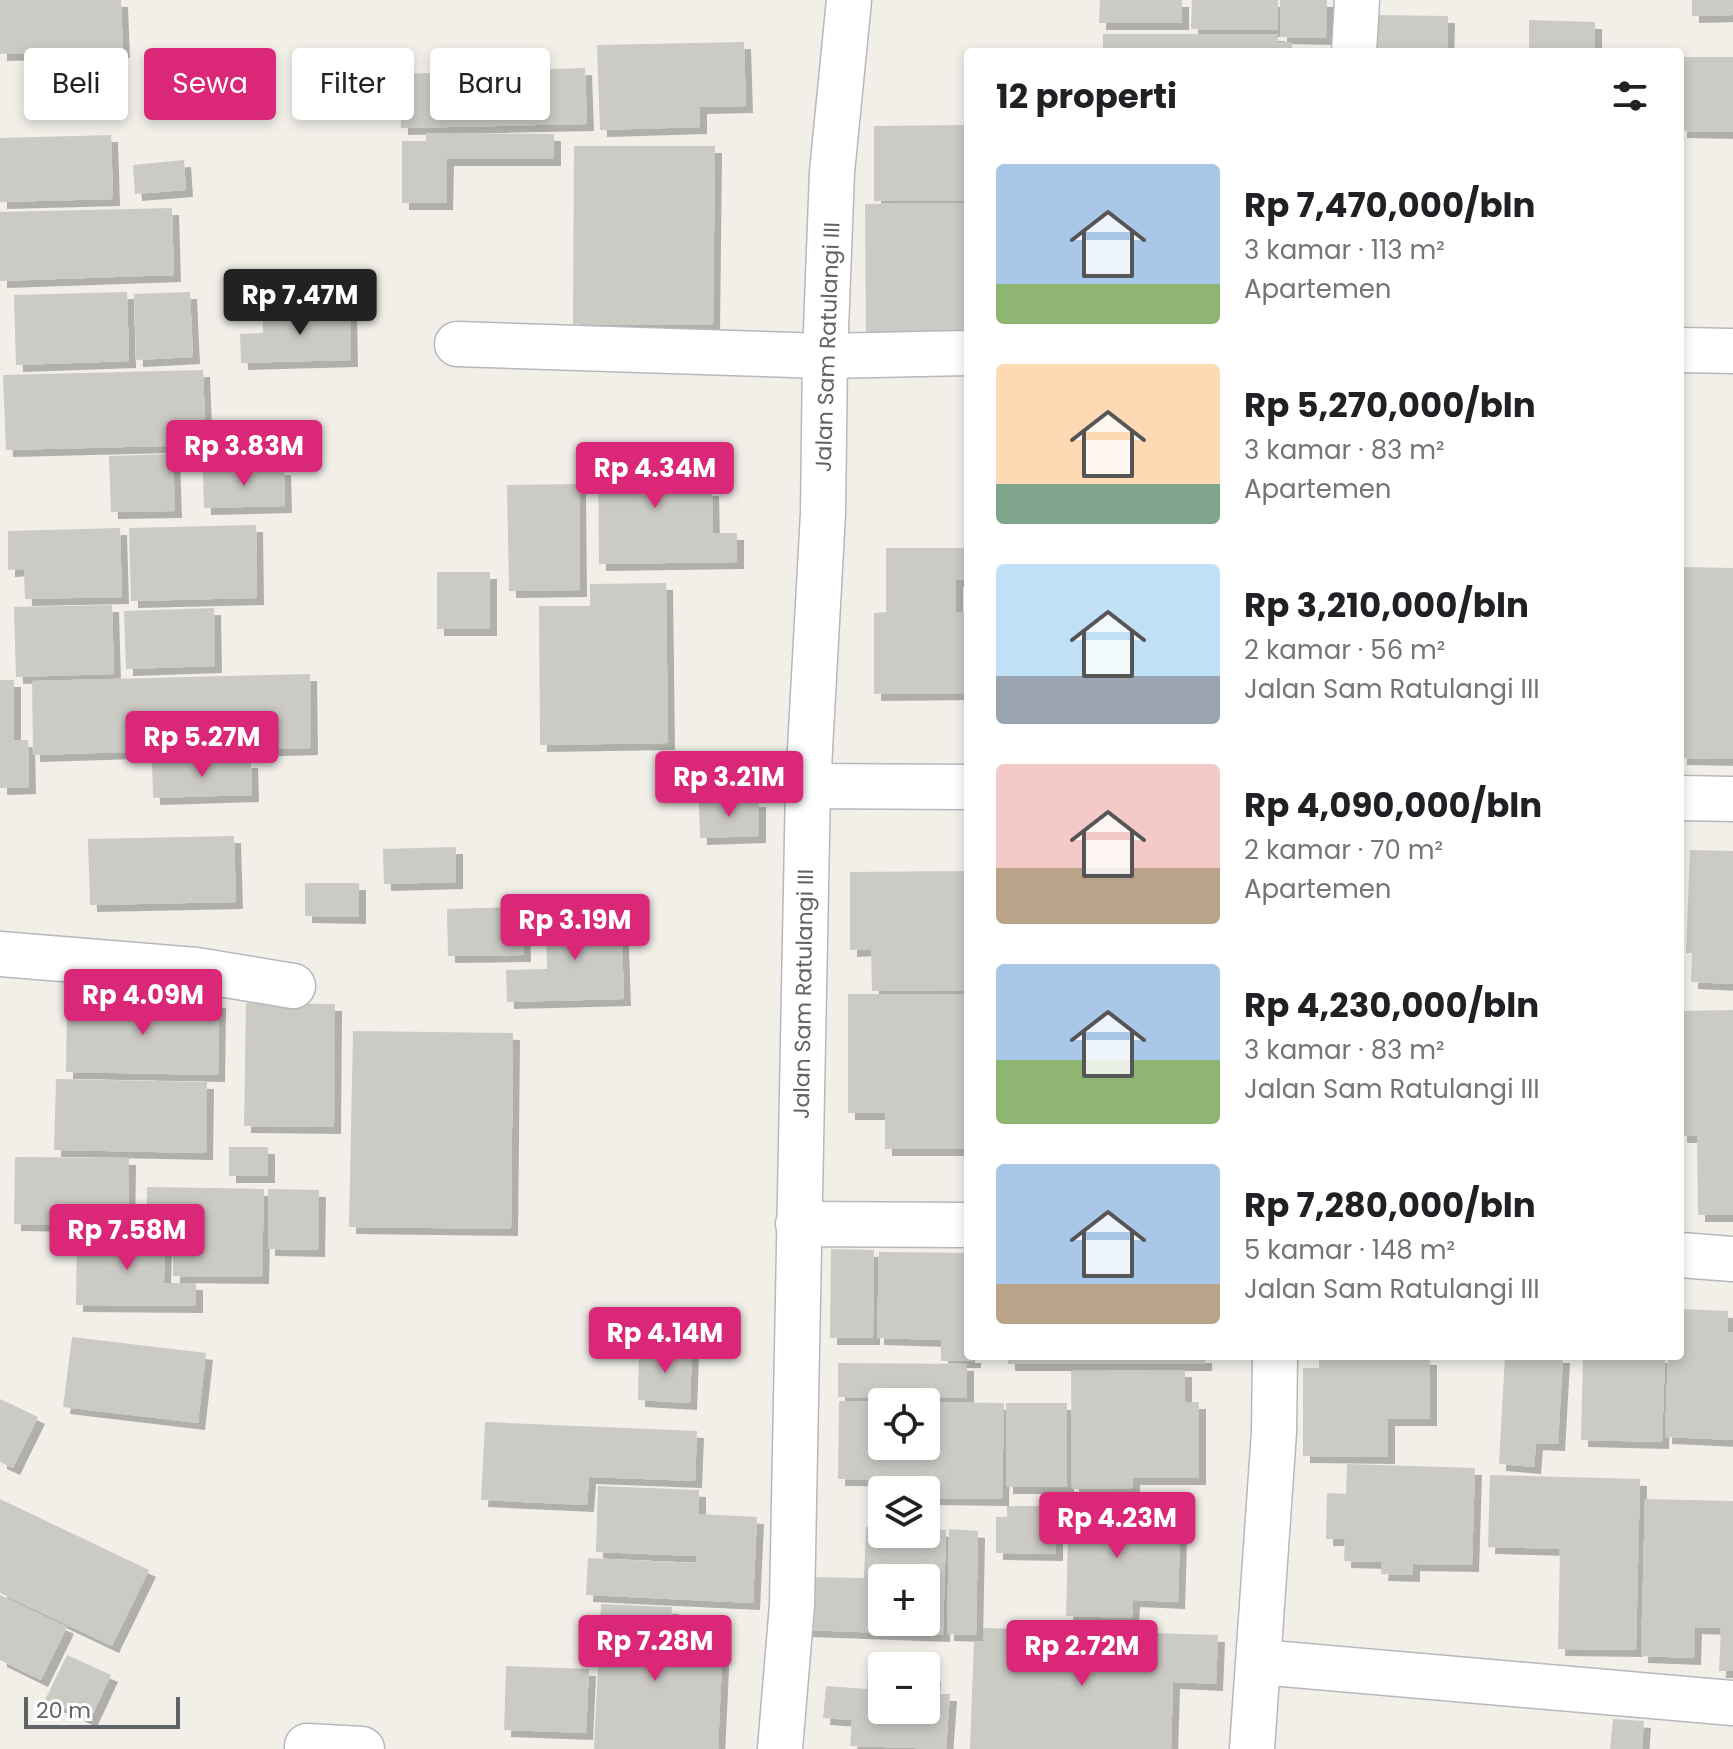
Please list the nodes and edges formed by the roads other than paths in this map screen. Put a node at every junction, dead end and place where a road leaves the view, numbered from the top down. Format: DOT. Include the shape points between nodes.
graph roads {
  1 [pos="849,0"];
  2 [pos="1357,0"];
  3 [pos="1354,48"];
  4 [pos="457,344"];
  5 [pos="1684,350"];
  6 [pos="1733,351"];
  7 [pos="964,353"];
  8 [pos="825,356"];
  9 [pos="808,786"];
  10 [pos="964,787"];
  11 [pos="1684,798"];
  12 [pos="1733,799"];
  13 [pos="0,954"];
  14 [pos="293,986"];
  15 [pos="798,1224"];
  16 [pos="964,1225"];
  17 [pos="1684,1255"];
  18 [pos="1733,1259"];
  19 [pos="1275,1360"];
  20 [pos="1259,1662"];
  21 [pos="1733,1703"];
  22 [pos="307,1746"];
  23 [pos="362,1749"];
  24 [pos="780,1749"];
  25 [pos="1252,1749"];
  1 -- 8 [label="street, Jalan Sam Ratulangi III" via="832,172"];
  2 -- 3 [label="street"];
  4 -- 8 [label="street"];
  5 -- 6 [label="street"];
  7 -- 8 [label="street"];
  8 -- 9 [label="street, Jalan Sam Ratulangi III" via="823,513"];
  9 -- 10 [label="street"];
  9 -- 15 [label="street, Jalan Sam Ratulangi III"];
  11 -- 12 [label="street"];
  13 -- 14 [label="street" via="196,970"];
  15 -- 16 [label="street"];
  15 -- 24 [label="street, Jalan Sam Ratulangi III" via="792,1605"];
  17 -- 18 [label="street"];
  19 -- 20 [label="street"];
  20 -- 21 [label="street"];
  20 -- 25 [label="street"];
  22 -- 23 [label="street"];
}
